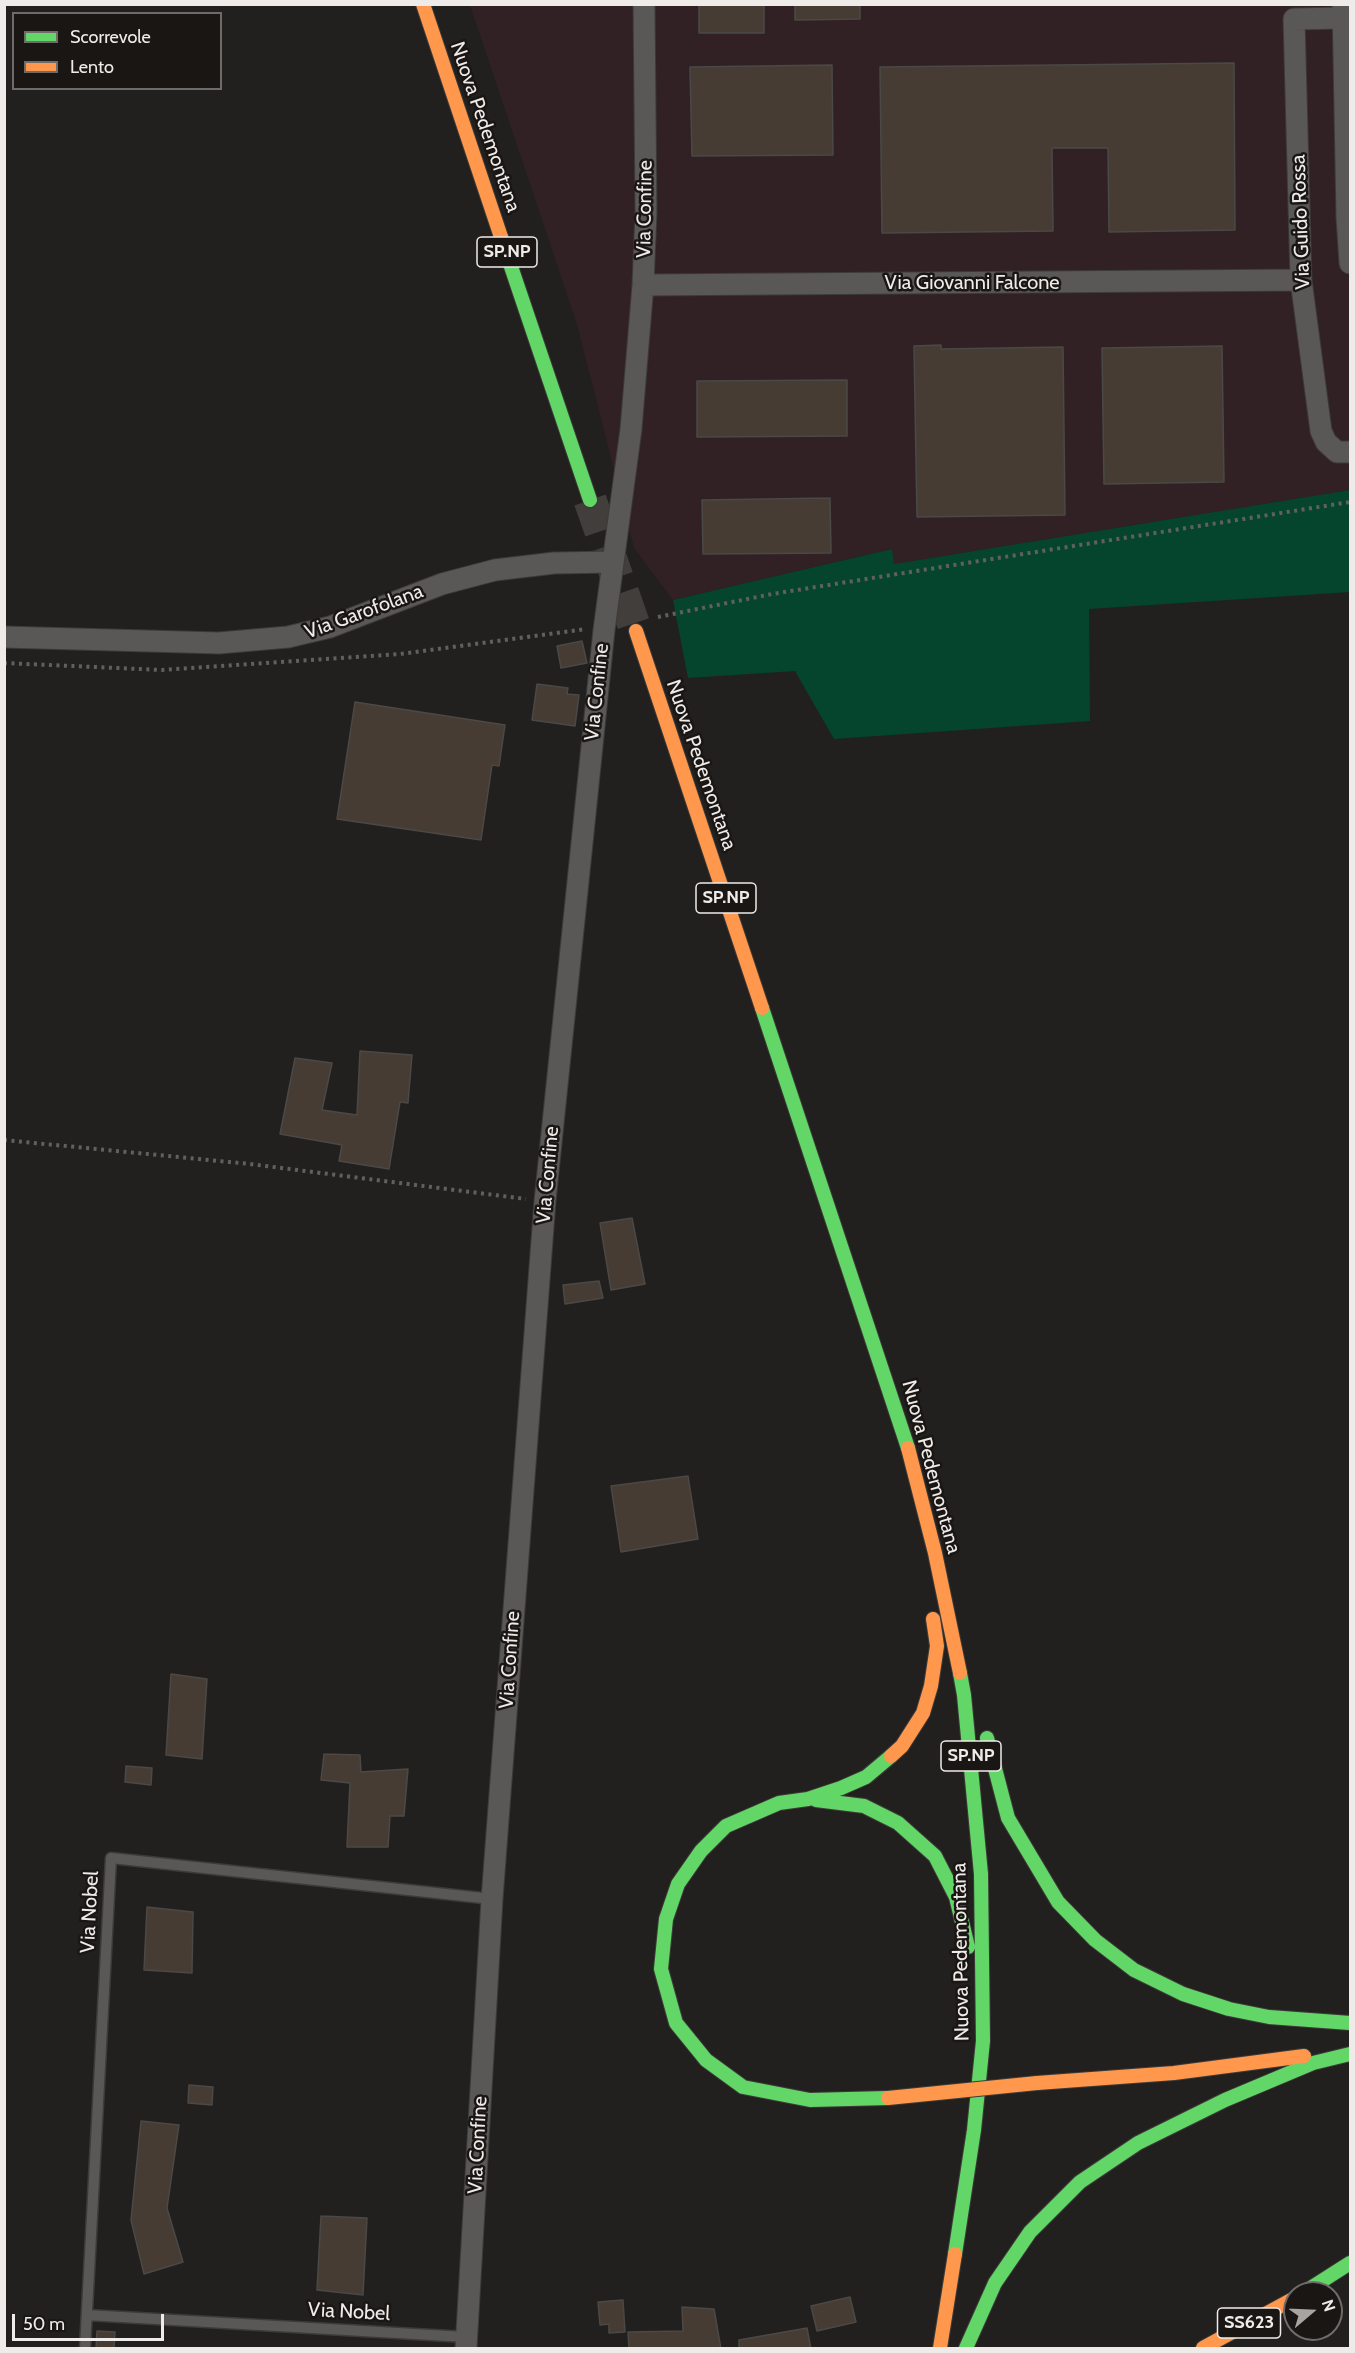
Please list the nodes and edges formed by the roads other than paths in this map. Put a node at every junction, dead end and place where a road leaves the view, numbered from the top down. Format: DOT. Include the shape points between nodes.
graph roads {
  1 [pos="423,4"];
  2 [pos="644,4"];
  3 [pos="1343,11"];
  4 [pos="1350,263"];
  5 [pos="1301,280"];
  6 [pos="643,285"];
  7 [pos="1350,452"];
  8 [pos="590,500"];
  9 [pos="613,562"];
  10 [pos="636,631"];
  11 [pos="4,637"];
  12 [pos="816,1164"];
  13 [pos="849,1314"];
  14 [pos="916,1476"];
  15 [pos="947,1541"];
  16 [pos="931,1602"];
  17 [pos="985,1725"];
  18 [pos="808,1799"];
  19 [pos="492,1899"];
  20 [pos="1350,2023"];
  21 [pos="1350,2029"];
  22 [pos="1329,2036"];
  23 [pos="983,2041"];
  24 [pos="1308,2043"];
  25 [pos="1350,2053"];
  26 [pos="1238,2063"];
  27 [pos="1350,2263"];
  28 [pos="1322,2281"];
  29 [pos="1283,2305"];
  30 [pos="87,2315"];
  31 [pos="466,2343"];
  32 [pos="85,2349"];
  33 [pos="940,2349"];
  34 [pos="966,2349"];
  35 [pos="1203,2349"];
  1 -- 8 [label="main road, Nuova Pedemontana / SP.NP"];
  2 -- 6 [label="street, Via Confine"];
  3 -- 4 [label="street, Via Guido Rossa"];
  3 -- 5 [label="street, Via Guido Rossa" via="1294,19"];
  5 -- 6 [label="street, Via Giovanni Falcone"];
  5 -- 7 [label="street, Via Guido Rossa" via="1321,431 1337,452"];
  6 -- 9 [label="street, Via Confine" via="631,429"];
  9 -- 11 [label="street, Via Garofolana" via="495,570 442,584 330,627 288,637 197,643"];
  9 -- 19 [label="street, Via Confine" via="545,1201"];
  10 -- 12 [label="main road, Nuova Pedemontana / SP.NP"];
  12 -- 13 [label="main road" via="834,1269"];
  12 -- 14 [label="main road, Nuova Pedemontana / SP.NP"];
  14 -- 15 [label="main road"];
  14 -- 23 [label="main road, Nuova Pedemontana / SP.NP" via="964,1695 981,1874"];
  16 -- 18 [label="main road" via="937,1646 923,1713 902,1746 873,1772"];
  17 -- 20 [label="main road" via="1008,1818 1058,1902 1095,1940 1134,1970 1183,1994 1229,2009 1269,2017"];
  18 -- 23 [label="main road" via="864,1806 898,1823 935,1856 956,1897 972,1961"];
  18 -- 26 [label="main road, bridge" via="779,1803 726,1826 701,1851 678,1884 666,1919 661,1969 676,2023 706,2060 743,2086 810,2100 888,2098 1174,2073"];
  19 -- 30 [label="lane, Via Nobel" via="111,1858"];
  19 -- 31 [label="street, Via Confine"];
  21 -- 22 [label="main road"];
  23 -- 33 [label="main road, Nuova Pedemontana / SP.NP" via="974,2130"];
  24 -- 26 [label="main road"];
  25 -- 26 [label="main road"];
  25 -- 34 [label="main road" via="1313,2063 1225,2100 1138,2143 1080,2182 1030,2232 995,2283"];
  27 -- 28 [label="main road, SS623"];
  29 -- 35 [label="main road, SS623"];
  30 -- 31 [label="lane, Via Nobel"];
  30 -- 32 [label="lane, Via Nobel"];
}
